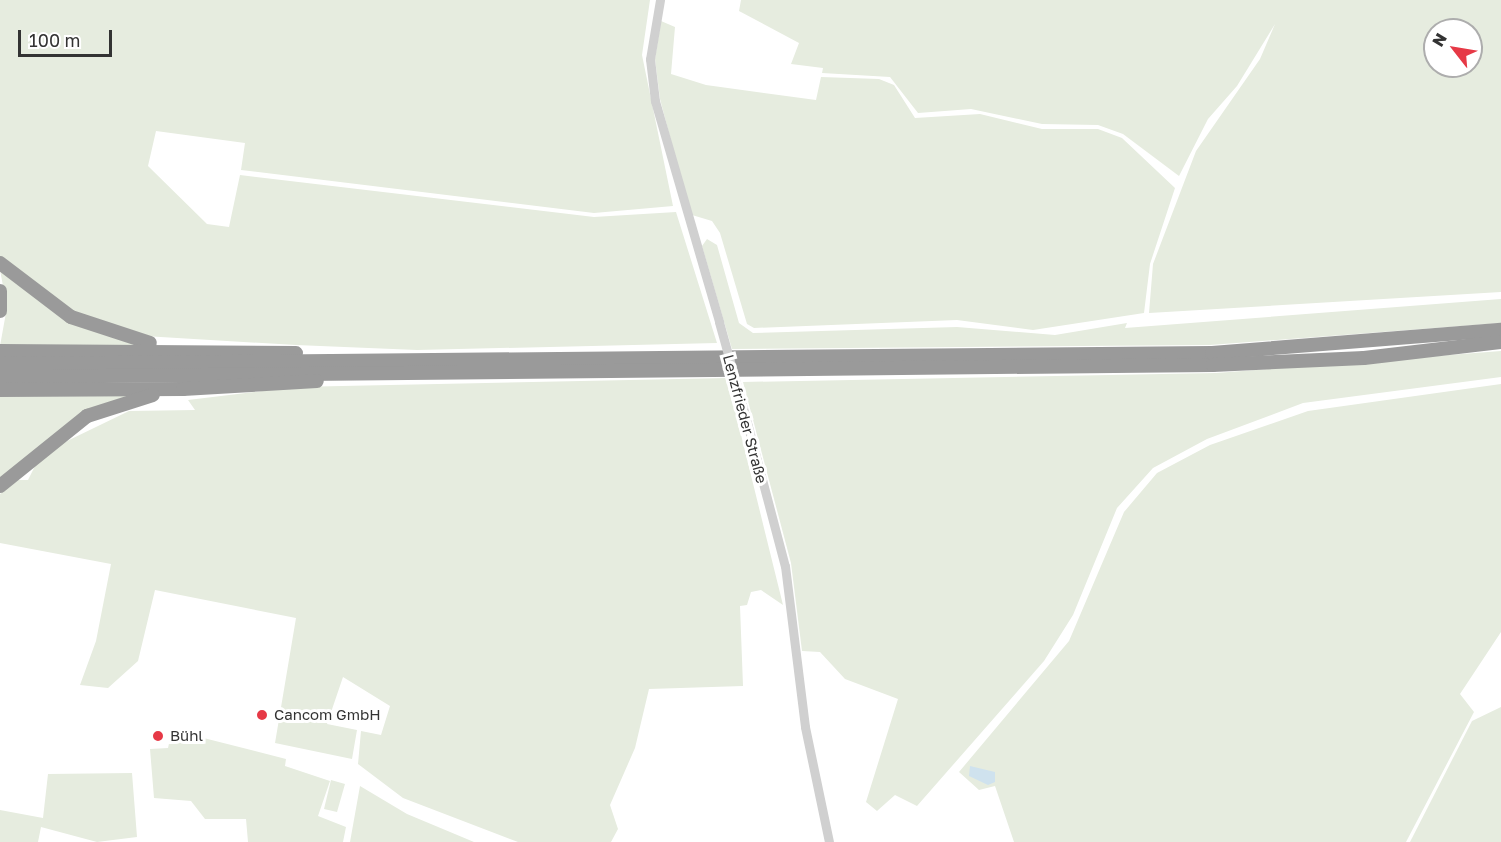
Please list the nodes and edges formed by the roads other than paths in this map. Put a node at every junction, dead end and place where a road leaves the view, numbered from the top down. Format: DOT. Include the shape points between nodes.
graph roads {
  1 [pos="660,0"];
  2 [pos="0,263"];
  3 [pos="0,291"];
  4 [pos="0,311"];
  5 [pos="1501,330"];
  6 [pos="1501,342"];
  7 [pos="175,349"];
  8 [pos="0,351"];
  9 [pos="357,361"];
  10 [pos="0,364"];
  11 [pos="345,373"];
  12 [pos="0,377"];
  13 [pos="183,389"];
  14 [pos="0,390"];
  15 [pos="0,486"];
  16 [pos="829,842"];
  1 -- 16 [label="street, Lenzfrieder Straße, bridge" via="650,59 655,101 785,566 805,727"];
  2 -- 7 [label="highway" via="71,317"];
  3 -- 4 [label="highway"];
  5 -- 9 [label="highway" via="1212,353"];
  6 -- 11 [label="highway" via="1364,358 1213,365"];
  7 -- 8 [label="highway"];
  7 -- 9 [label="highway" via="328,354"];
  9 -- 10 [label="highway"];
  11 -- 12 [label="highway"];
  11 -- 13 [label="highway" via="319,381"];
  13 -- 14 [label="highway"];
  13 -- 15 [label="highway" via="87,416"];
}
